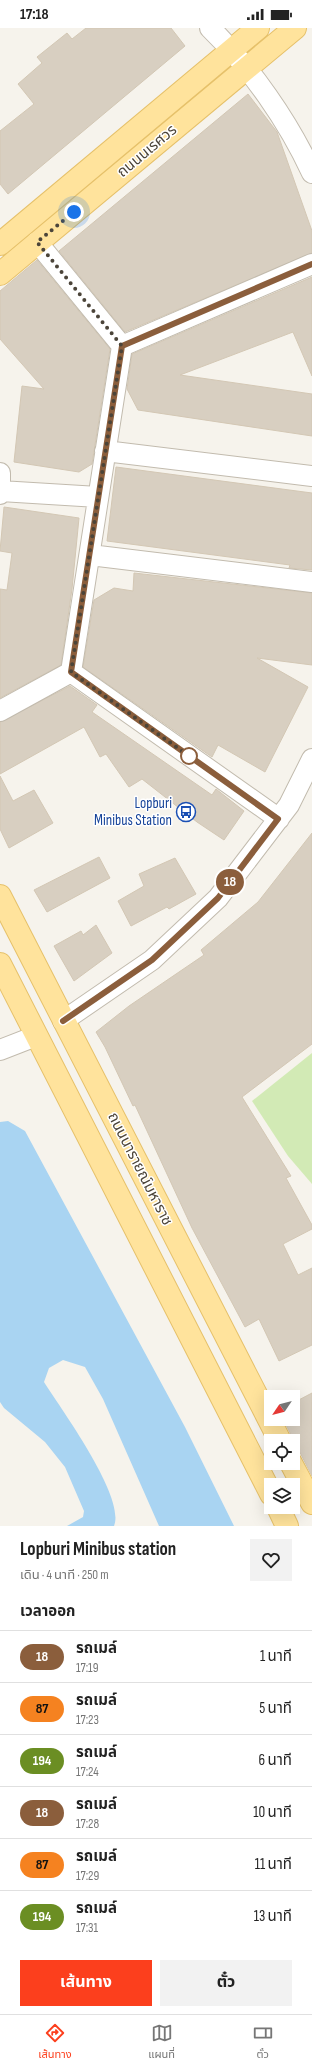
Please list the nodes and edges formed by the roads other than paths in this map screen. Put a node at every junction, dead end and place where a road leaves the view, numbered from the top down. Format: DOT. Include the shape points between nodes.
graph roads {
  1 [pos="210,28"];
  2 [pos="258,28"];
  3 [pos="295,28"];
  4 [pos="232,50"];
  5 [pos="246,68"];
  6 [pos="312,173"];
  7 [pos="37,242"];
  8 [pos="0,244"];
  9 [pos="312,264"];
  10 [pos="0,274"];
  11 [pos="122,346"];
  12 [pos="105,451"];
  13 [pos="312,476"];
  14 [pos="0,487"];
  15 [pos="98,497"];
  16 [pos="90,555"];
  17 [pos="312,582"];
  18 [pos="71,672"];
  19 [pos="0,711"];
  20 [pos="312,759"];
  21 [pos="278,819"];
  22 [pos="0,896"];
  23 [pos="0,964"];
  24 [pos="63,1021"];
  25 [pos="36,1036"];
  26 [pos="0,1050"];
  27 [pos="276,1434"];
  28 [pos="295,1470"];
  29 [pos="264,1480"];
  30 [pos="310,1495"];
  31 [pos="281,1514"];
  32 [pos="287,1526"];
  1 -- 4 [label="street"];
  2 -- 4 [label="main road, ถนนนเรศวร"];
  3 -- 5 [label="main road, ถนนนเรศวร"];
  4 -- 5 [label="street"];
  4 -- 8 [label="main road, ถนนนเรศวร"];
  5 -- 6 [label="street" via="297,142"];
  5 -- 7 [label="main road, ถนนนเรศวร"];
  7 -- 10 [label="main road, ถนนนเรศวร"];
  7 -- 11 [label="street"];
  9 -- 11 [label="street"];
  11 -- 12 [label="street"];
  12 -- 13 [label="street"];
  12 -- 15 [label="street"];
  14 -- 15 [label="street"];
  15 -- 16 [label="street"];
  16 -- 17 [label="street"];
  16 -- 18 [label="street"];
  18 -- 19 [label="street"];
  18 -- 21 [label="street"];
  20 -- 21 [label="street" via="289,805"];
  21 -- 24 [label="street" via="218,898 152,960"];
  22 -- 24 [label="main road, ถนนนารายณ์มหาราช"];
  23 -- 25 [label="main road, ถนนนารายณ์มหาราช"];
  24 -- 27 [label="main road, ถนนนารายณ์มหาราช"];
  25 -- 26 [label="street"];
  25 -- 29 [label="main road, ถนนนารายณ์มหาราช"];
  28 -- 30 [label="main road"];
  31 -- 32 [label="main road"];
}
